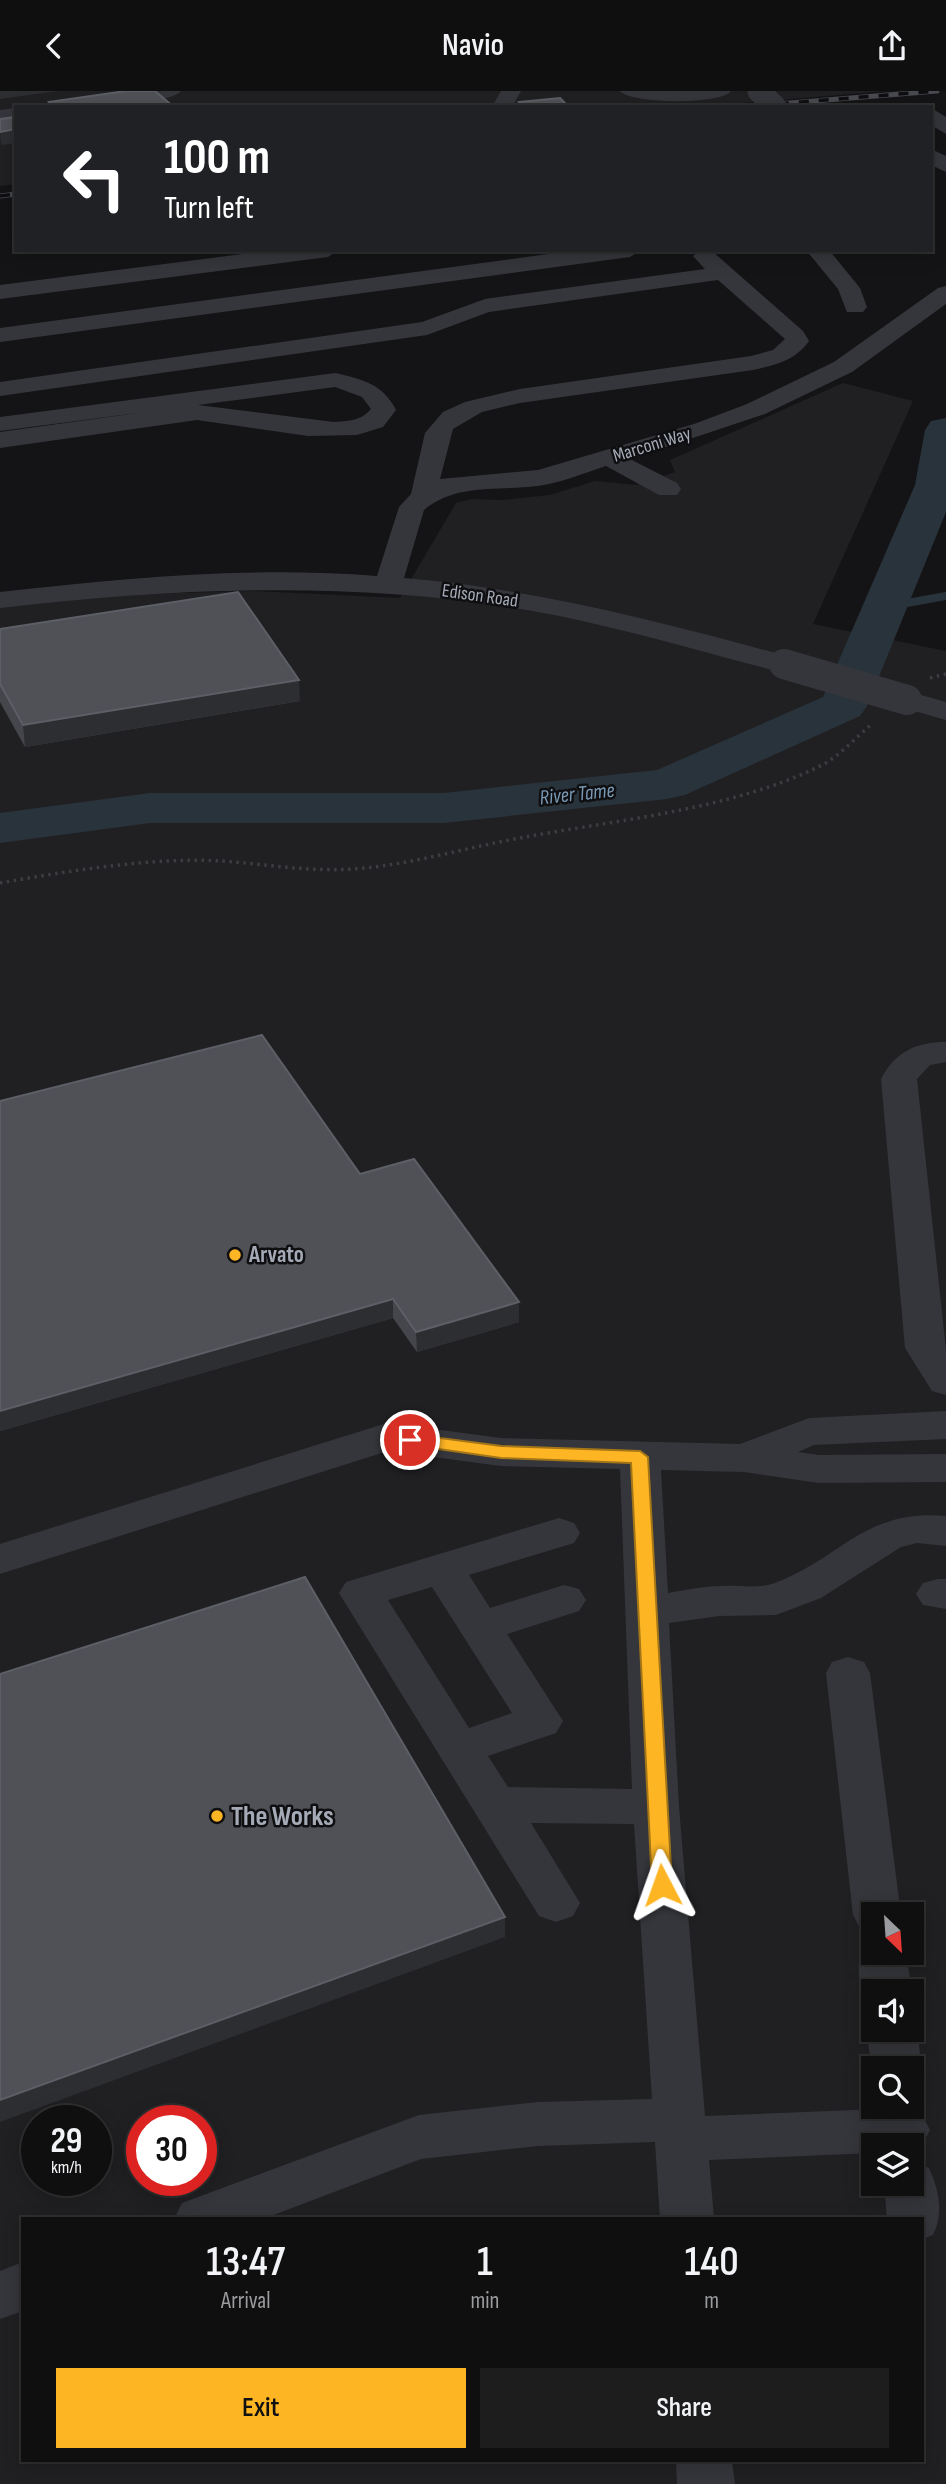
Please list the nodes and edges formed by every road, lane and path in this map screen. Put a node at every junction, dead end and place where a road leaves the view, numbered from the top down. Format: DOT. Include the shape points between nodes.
graph roads {
  1 [pos="171,91"];
  2 [pos="630,91"];
  3 [pos="721,91"];
  4 [pos="759,91"];
  5 [pos="77,105"];
  6 [pos="773,105"];
  7 [pos="933,116"];
  8 [pos="946,128"];
  9 [pos="312,252"];
  10 [pos="615,252"];
  11 [pos="699,252"];
  12 [pos="819,252"];
  13 [pos="723,273"];
  14 [pos="0,292"];
  15 [pos="946,293"];
  16 [pos="855,307"];
  17 [pos="0,335"];
  18 [pos="0,389"];
  19 [pos="0,424"];
  20 [pos="0,440"];
  21 [pos="609,458"];
  22 [pos="668,489"];
  23 [pos="424,497"];
  24 [pos="388,585"];
  25 [pos="0,600"];
  26 [pos="946,674"];
  27 [pos="916,689"];
  28 [pos="946,711"];
  29 [pos="880,717"];
  30 [pos="0,883"];
  31 [pos="946,1052"];
  32 [pos="946,1382"];
  33 [pos="946,1425"];
  34 [pos="640,1457"];
  35 [pos="744,1458"];
  36 [pos="946,1468"];
  37 [pos="946,1531"];
  38 [pos="559,1533"];
  39 [pos="0,1559"];
  40 [pos="442,1568"];
  41 [pos="564,1600"];
  42 [pos="648,1611"];
  43 [pos="480,1627"];
  44 [pos="848,1673"];
  45 [pos="458,1749"];
  46 [pos="495,1805"];
  47 [pos="656,1807"];
  48 [pos="875,1902"];
  49 [pos="556,1903"];
  50 [pos="903,2128"];
  51 [pos="681,2129"];
  52 [pos="911,2196"];
  53 [pos="206,2217"];
  54 [pos="687,2217"];
  55 [pos="914,2217"];
  56 [pos="21,2287"];
  57 [pos="0,2295"];
  58 [pos="704,2462"];
  59 [pos="706,2484"];
  1 -- 5 [label="street"];
  2 -- 3 [label="street" via="684,96"];
  4 -- 6 [label="street, bridge"];
  7 -- 8 [label="street"];
  9 -- 14 [label="street"];
  10 -- 17 [label="street"];
  11 -- 13 [label="street"];
  12 -- 16 [label="street" via="849,288"];
  13 -- 18 [label="street" via="485,306 427,328"];
  13 -- 23 [label="street" via="795,336 792,349 753,363 520,396 461,412 439,430"];
  15 -- 21 [label="street, Marconi Way" via="843,367 802,388 703,429"];
  19 -- 20 [label="street" via="335,380 370,390 380,398 384,410 373,424 352,429 314,430 195,413"];
  21 -- 22 [label="street"];
  21 -- 23 [label="street, Marconi Way" via="515,482 449,485"];
  23 -- 24 [label="street" via="412,507"];
  24 -- 25 [label="street, Edison Road" via="174,583"];
  24 -- 27 [label="street, Edison Road, bridge" via="491,596 614,618 784,664"];
  26 -- 27 [label="path"];
  27 -- 28 [label="street, Edison Road"];
  29 -- 30 [label="path" via="821,767 768,787 395,865 271,868 185,861"];
  31 -- 32 [label="street" via="918,1057 905,1065 899,1079 925,1348"];
  33 -- 35 [label="street" via="809,1432"];
  34 -- 35 [label="street"];
  34 -- 39 [label="street" via="501,1452 387,1437"];
  34 -- 42 [label="street"];
  35 -- 36 [label="street" via="819,1469"];
  37 -- 42 [label="street" via="917,1528 887,1537 806,1587 776,1600 719,1601"];
  38 -- 40 [label="street"];
  40 -- 43 [label="street"];
  40 -- 45 [label="street" via="361,1593"];
  41 -- 43 [label="street"];
  42 -- 47 [label="street"];
  43 -- 45 [label="street" via="540,1721"];
  44 -- 48 [label="street"];
  45 -- 46 [label="street"];
  46 -- 47 [label="street"];
  46 -- 49 [label="street"];
  47 -- 51 [label="street"];
  50 -- 51 [label="street"];
  51 -- 53 [label="street" via="538,2124 419,2137"];
  51 -- 54 [label="street"];
  52 -- 55 [label="street"];
  56 -- 57 [label="street"];
  58 -- 59 [label="street"];
}
